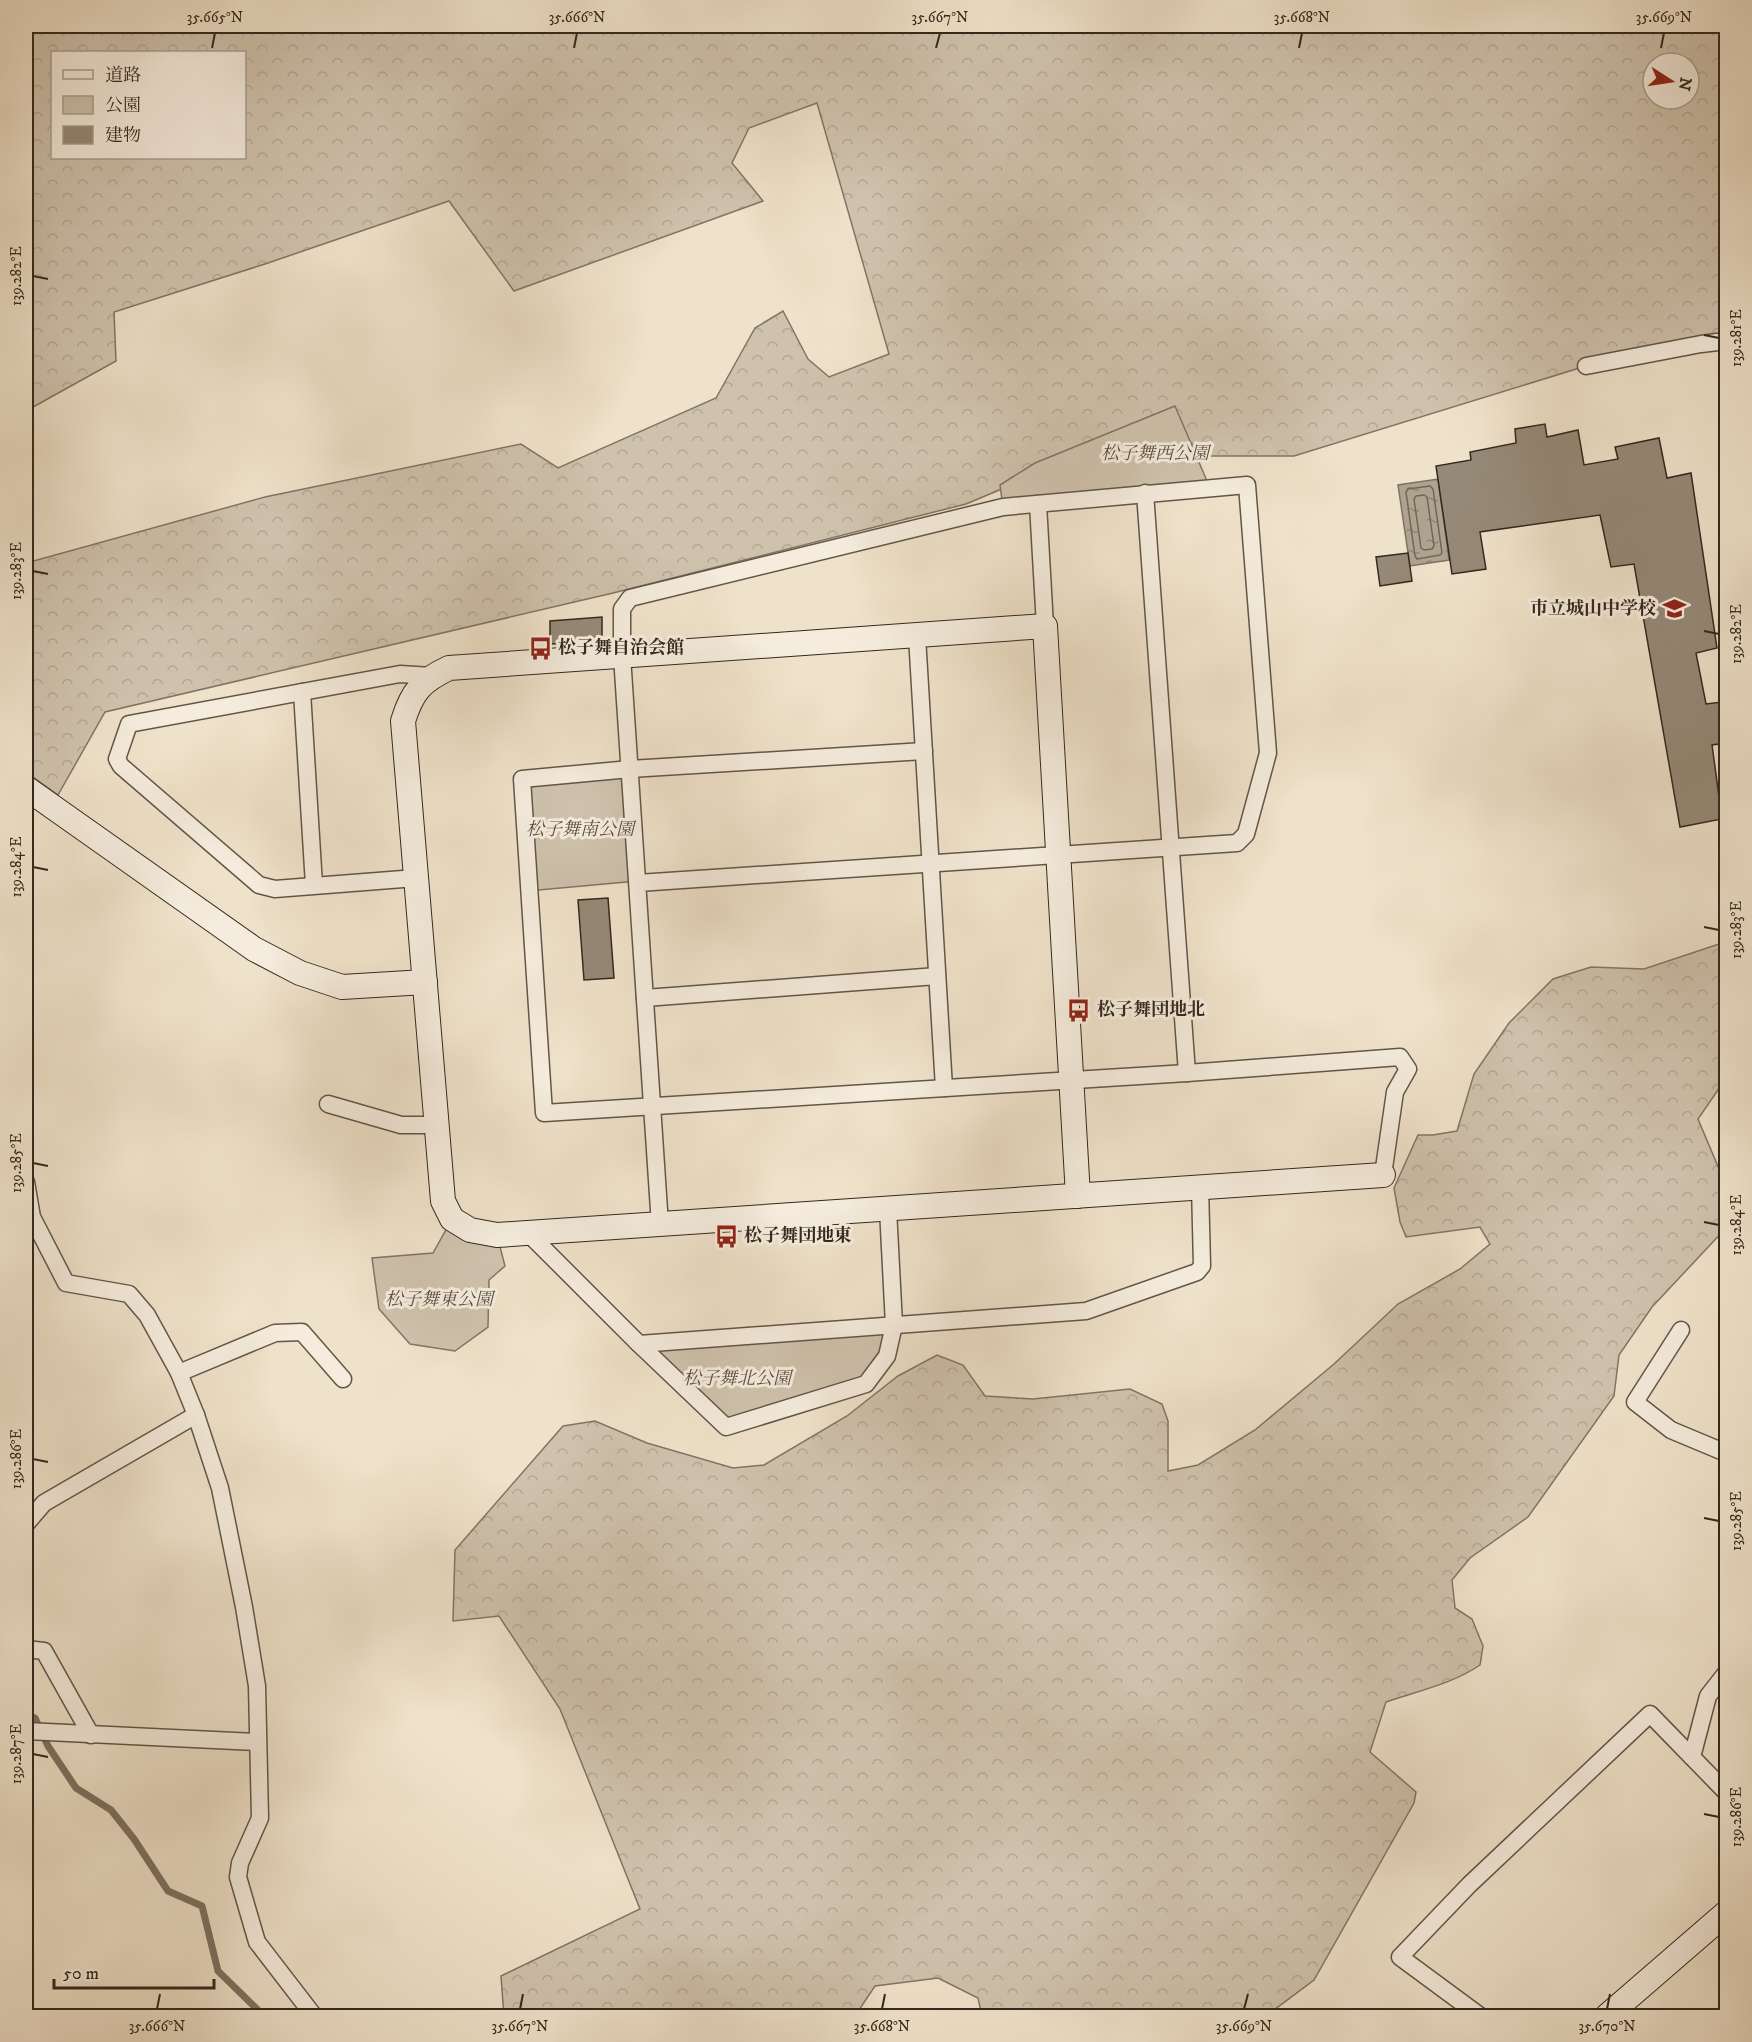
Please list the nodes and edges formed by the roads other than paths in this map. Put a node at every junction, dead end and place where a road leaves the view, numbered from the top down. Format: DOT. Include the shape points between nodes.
graph roads {
  1 [pos="1726,341"];
  2 [pos="1586,366"];
  3 [pos="1144,493"];
  4 [pos="1038,504"];
  5 [pos="1045,626"];
  6 [pos="917,636"];
  7 [pos="622,656"];
  8 [pos="432,676"];
  9 [pos="302,692"];
  10 [pos="924,751"];
  11 [pos="630,769"];
  12 [pos="26,788"];
  13 [pos="1170,848"];
  14 [pos="1058,855"];
  15 [pos="930,864"];
  16 [pos="416,878"];
  17 [pos="638,884"];
  18 [pos="314,885"];
  19 [pos="937,976"];
  20 [pos="425,982"];
  21 [pos="645,998"];
  22 [pos="1187,1073"];
  23 [pos="1071,1081"];
  24 [pos="944,1088"];
  25 [pos="328,1104"];
  26 [pos="652,1106"];
  27 [pos="437,1125"];
  28 [pos="1383,1175"];
  29 [pos="26,1182"];
  30 [pos="1200,1186"];
  31 [pos="1078,1196"];
  32 [pos="888,1209"];
  33 [pos="29,1219"];
  34 [pos="660,1225"];
  35 [pos="527,1232"];
  36 [pos="894,1325"];
  37 [pos="1681,1330"];
  38 [pos="639,1344"];
  39 [pos="179,1373"];
  40 [pos="343,1378"];
  41 [pos="196,1415"];
  42 [pos="1726,1453"];
  43 [pos="26,1524"];
  44 [pos="26,1649"];
  45 [pos="1726,1673"];
  46 [pos="26,1731"];
  47 [pos="91,1735"];
  48 [pos="257,1742"];
  49 [pos="1692,1757"];
  50 [pos="1726,1792"];
  51 [pos="1726,1913"];
  52 [pos="314,2016"];
  53 [pos="1480,2016"];
  54 [pos="1607,2016"];
  1 -- 2 [label="street"];
  3 -- 4 [label="street"];
  3 -- 13 [label="street"];
  3 -- 13 [label="street" via="1247,485 1267,733 1268,753 1246,834 1237,843"];
  4 -- 5 [label="street"];
  4 -- 7 [label="street" via="1003,507 630,598 622,609"];
  5 -- 6 [label="street"];
  5 -- 14 [label="street"];
  6 -- 7 [label="street"];
  6 -- 10 [label="street"];
  7 -- 8 [label="street" via="449,668"];
  7 -- 11 [label="street"];
  8 -- 9 [label="street" via="400,674"];
  8 -- 16 [label="street" via="416,690 403,722"];
  9 -- 18 [label="street"];
  9 -- 18 [label="street" via="129,724 117,759 259,885 274,889"];
  10 -- 11 [label="street"];
  10 -- 15 [label="street"];
  11 -- 17 [label="street"];
  11 -- 26 [label="street" via="522,779 527,872 544,1113"];
  12 -- 20 [label="street" via="254,949 300,973 342,987"];
  13 -- 14 [label="street"];
  13 -- 22 [label="street"];
  14 -- 15 [label="street"];
  14 -- 23 [label="street"];
  15 -- 17 [label="street"];
  15 -- 19 [label="street"];
  16 -- 18 [label="street"];
  16 -- 20 [label="street"];
  17 -- 21 [label="street"];
  19 -- 21 [label="street"];
  19 -- 24 [label="street"];
  20 -- 27 [label="street"];
  21 -- 26 [label="street"];
  22 -- 23 [label="street"];
  22 -- 28 [label="street" via="1400,1057 1408,1069 1395,1092"];
  23 -- 24 [label="street"];
  23 -- 31 [label="street"];
  24 -- 26 [label="street"];
  25 -- 27 [label="street" via="401,1125"];
  26 -- 34 [label="street"];
  27 -- 35 [label="street" via="443,1201 452,1219 470,1230 497,1235"];
  28 -- 30 [label="street"];
  29 -- 33 [label="street"];
  30 -- 31 [label="street"];
  30 -- 36 [label="street" via="1202,1266 1197,1272 1086,1311"];
  31 -- 32 [label="street"];
  32 -- 34 [label="street"];
  32 -- 36 [label="street"];
  33 -- 39 [label="street" via="66,1283 129,1294 147,1315"];
  34 -- 35 [label="street"];
  35 -- 38 [label="street"];
  36 -- 38 [label="street"];
  36 -- 38 [label="street" via="887,1356 866,1384 726,1427"];
  37 -- 42 [label="street" via="1635,1402 1671,1430"];
  39 -- 40 [label="street" via="275,1333 302,1332"];
  39 -- 41 [label="street"];
  41 -- 43 [label="street" via="44,1503"];
  41 -- 48 [label="street" via="220,1488 244,1607 257,1686"];
  44 -- 47 [label="street" via="44,1651"];
  45 -- 49 [label="street" via="1708,1696"];
  46 -- 47 [label="street"];
  47 -- 48 [label="street"];
  48 -- 52 [label="street" via="260,1818 240,1863 238,1877 257,1942"];
  49 -- 50 [label="street"];
  49 -- 53 [label="street" via="1650,1714 1400,1957"];
  51 -- 54 [label="street"];
}
